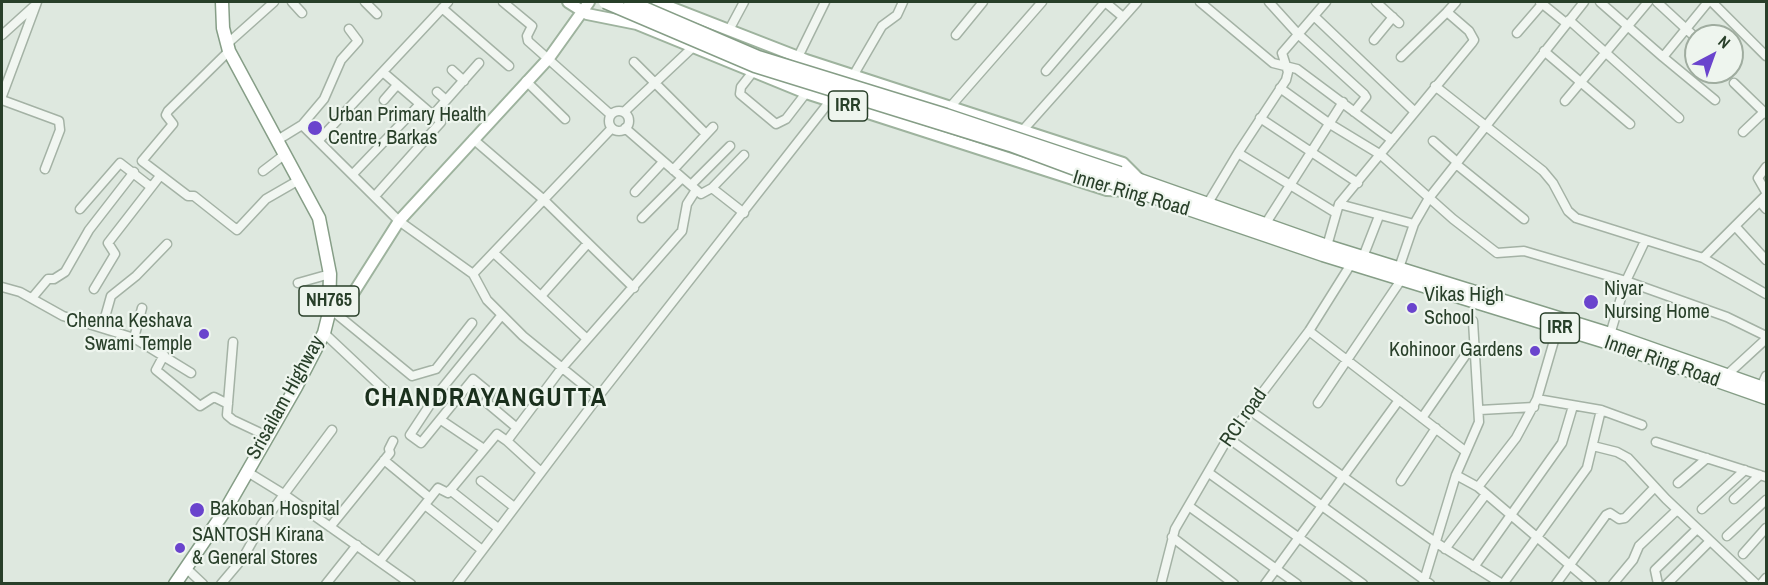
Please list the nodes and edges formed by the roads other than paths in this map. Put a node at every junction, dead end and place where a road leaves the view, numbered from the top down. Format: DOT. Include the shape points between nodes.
graph roads {
  1 [pos="222,2"];
  2 [pos="274,2"];
  3 [pos="292,2"];
  4 [pos="364,2"];
  5 [pos="503,2"];
  6 [pos="568,2"];
  7 [pos="605,2"];
  8 [pos="630,2"];
  9 [pos="657,2"];
  10 [pos="670,2"];
  11 [pos="744,2"];
  12 [pos="825,2"];
  13 [pos="903,2"];
  14 [pos="983,2"];
  15 [pos="1042,2"];
  16 [pos="1137,2"];
  17 [pos="1200,2"];
  18 [pos="1269,2"];
  19 [pos="1326,2"];
  20 [pos="1376,2"];
  21 [pos="1456,2"];
  22 [pos="1584,2"];
  23 [pos="1600,2"];
  24 [pos="1648,2"];
  25 [pos="1657,2"];
  26 [pos="1710,2"];
  27 [pos="37,3"];
  28 [pos="1541,3"];
  29 [pos="445,5"];
  30 [pos="585,6"];
  31 [pos="1446,12"];
  32 [pos="302,13"];
  33 [pos="377,14"];
  34 [pos="1314,16"];
  35 [pos="1123,17"];
  36 [pos="1567,21"];
  37 [pos="1690,24"];
  38 [pos="1684,26"];
  39 [pos="720,27"];
  40 [pos="1629,27"];
  41 [pos="349,29"];
  42 [pos="1684,31"];
  43 [pos="1517,33"];
  44 [pos="1298,34"];
  45 [pos="2,35"];
  46 [pos="956,35"];
  47 [pos="1374,40"];
  48 [pos="228,48"];
  49 [pos="692,48"];
  50 [pos="1544,51"];
  51 [pos="1605,52"];
  52 [pos="1764,52"];
  53 [pos="706,54"];
  54 [pos="798,57"];
  55 [pos="1401,57"];
  56 [pos="1663,57"];
  57 [pos="549,58"];
  58 [pos="634,62"];
  59 [pos="479,63"];
  60 [pos="509,66"];
  61 [pos="1285,66"];
  62 [pos="452,70"];
  63 [pos="1046,71"];
  64 [pos="384,73"];
  65 [pos="752,73"];
  66 [pos="853,76"];
  67 [pos="464,81"];
  68 [pos="526,81"];
  69 [pos="1580,82"];
  70 [pos="655,83"];
  71 [pos="1735,84"];
  72 [pos="398,85"];
  73 [pos="1435,86"];
  74 [pos="1280,88"];
  75 [pos="437,92"];
  76 [pos="806,93"];
  77 [pos="2,96"];
  78 [pos="384,100"];
  79 [pos="446,100"];
  80 [pos="1715,100"];
  81 [pos="830,101"];
  82 [pos="1565,101"];
  83 [pos="1343,102"];
  84 [pos="420,104"];
  85 [pos="954,107"];
  86 [pos="624,112"];
  87 [pos="1354,112"];
  88 [pos="1415,112"];
  89 [pos="1765,113"];
  90 [pos="433,115"];
  91 [pos="611,115"];
  92 [pos="1260,118"];
  93 [pos="1679,118"];
  94 [pos="565,119"];
  95 [pos="1330,124"];
  96 [pos="1486,124"];
  97 [pos="1630,124"];
  98 [pos="302,125"];
  99 [pos="713,127"];
  100 [pos="612,128"];
  101 [pos="625,128"];
  102 [pos="1023,130"];
  103 [pos="1743,132"];
  104 [pos="706,134"];
  105 [pos="473,139"];
  106 [pos="319,140"];
  107 [pos="1392,140"];
  108 [pos="276,141"];
  109 [pos="1433,141"];
  110 [pos="730,146"];
  111 [pos="1311,152"];
  112 [pos="1238,153"];
  113 [pos="284,155"];
  114 [pos="744,155"];
  115 [pos="1382,155"];
  116 [pos="663,162"];
  117 [pos="1457,163"];
  118 [pos="1767,167"];
  119 [pos="45,169"];
  120 [pos="672,170"];
  121 [pos="263,171"];
  122 [pos="134,172"];
  123 [pos="353,174"];
  124 [pos="160,176"];
  125 [pos="682,178"];
  126 [pos="1117,178"];
  127 [pos="299,180"];
  128 [pos="1358,183"];
  129 [pos="1137,185"];
  130 [pos="1289,185"];
  131 [pos="151,187"];
  132 [pos="694,188"];
  133 [pos="712,188"];
  134 [pos="635,192"];
  135 [pos="1767,194"];
  136 [pos="375,196"];
  137 [pos="1429,198"];
  138 [pos="544,200"];
  139 [pos="1340,204"];
  140 [pos="1763,206"];
  141 [pos="80,209"];
  142 [pos="1205,209"];
  143 [pos="744,213"];
  144 [pos="1336,213"];
  145 [pos="1379,216"];
  146 [pos="642,218"];
  147 [pos="1524,219"];
  148 [pos="399,221"];
  149 [pos="1266,223"];
  150 [pos="1414,224"];
  151 [pos="1735,226"];
  152 [pos="1645,240"];
  153 [pos="588,243"];
  154 [pos="167,244"];
  155 [pos="1327,246"];
  156 [pos="494,253"];
  157 [pos="1363,257"];
  158 [pos="1703,258"];
  159 [pos="1767,260"];
  160 [pos="1351,264"];
  161 [pos="330,274"];
  162 [pos="473,274"];
  163 [pos="1400,274"];
  164 [pos="1626,281"];
  165 [pos="298,283"];
  166 [pos="2,287"];
  167 [pos="634,288"];
  168 [pos="94,289"];
  169 [pos="1766,293"];
  170 [pos="541,296"];
  171 [pos="32,298"];
  172 [pos="142,308"];
  173 [pos="332,312"];
  174 [pos="501,316"];
  175 [pos="1473,321"];
  176 [pos="472,323"];
  177 [pos="1558,327"];
  178 [pos="102,328"];
  179 [pos="1309,331"];
  180 [pos="324,333"];
  181 [pos="1767,337"];
  182 [pos="134,338"];
  183 [pos="1609,338"];
  184 [pos="587,339"];
  185 [pos="233,342"];
  186 [pos="1474,343"];
  187 [pos="164,355"];
  188 [pos="1348,360"];
  189 [pos="561,369"];
  190 [pos="191,374"];
  191 [pos="1728,374"];
  192 [pos="1765,388"];
  193 [pos="392,397"];
  194 [pos="598,397"];
  195 [pos="1399,400"];
  196 [pos="1318,402"];
  197 [pos="1535,403"];
  198 [pos="228,404"];
  199 [pos="1574,406"];
  200 [pos="1248,409"];
  201 [pos="1480,410"];
  202 [pos="1601,411"];
  203 [pos="1422,418"];
  204 [pos="441,420"];
  205 [pos="1642,425"];
  206 [pos="517,428"];
  207 [pos="1436,428"];
  208 [pos="332,430"];
  209 [pos="267,436"];
  210 [pos="1228,438"];
  211 [pos="393,441"];
  212 [pos="507,441"];
  213 [pos="1656,442"];
  214 [pos="1593,446"];
  215 [pos="484,449"];
  216 [pos="1466,451"];
  217 [pos="1707,458"];
  218 [pos="384,460"];
  219 [pos="1745,470"];
  220 [pos="246,471"];
  221 [pos="541,472"];
  222 [pos="1209,473"];
  223 [pos="1456,475"];
  224 [pos="1342,476"];
  225 [pos="1763,476"];
  226 [pos="481,481"];
  227 [pos="1401,481"];
  228 [pos="1678,483"];
  229 [pos="1478,487"];
  230 [pos="1655,487"];
  231 [pos="450,490"];
  232 [pos="1485,494"];
  233 [pos="285,495"];
  234 [pos="1734,499"];
  235 [pos="1767,500"];
  236 [pos="428,501"];
  237 [pos="1322,504"];
  238 [pos="514,507"];
  239 [pos="1190,507"];
  240 [pos="1702,509"];
  241 [pos="1677,510"];
  242 [pos="1510,515"];
  243 [pos="330,527"];
  244 [pos="498,528"];
  245 [pos="1767,528"];
  246 [pos="1697,529"];
  247 [pos="1727,536"];
  248 [pos="1172,537"];
  249 [pos="1298,537"];
  250 [pos="1536,538"];
  251 [pos="1435,542"];
  252 [pos="1710,542"];
  253 [pos="357,545"];
  254 [pos="1445,549"];
  255 [pos="482,550"];
  256 [pos="1743,554"];
  257 [pos="380,561"];
  258 [pos="1570,566"];
  259 [pos="1474,567"];
  260 [pos="186,568"];
  261 [pos="1276,568"];
  262 [pos="1767,578"];
  263 [pos="1161,580"];
  264 [pos="1426,582"];
  265 [pos="175,584"];
  266 [pos="202,584"];
  267 [pos="221,584"];
  268 [pos="326,584"];
  269 [pos="411,584"];
  270 [pos="457,584"];
  271 [pos="1171,584"];
  272 [pos="1234,584"];
  273 [pos="1265,584"];
  274 [pos="1297,584"];
  275 [pos="1363,584"];
  276 [pos="1502,584"];
  277 [pos="1556,584"];
  278 [pos="1592,584"];
  279 [pos="1613,584"];
  280 [pos="1658,584"];
  281 [pos="1667,584"];
  282 [pos="1756,584"];
  283 [pos="1761,584"];
  1 -- 48 [label="highway, Srisailam Highway / NH765"];
  2 -- 48 [label="street"];
  3 -- 32 [label="street"];
  4 -- 33 [label="street"];
  5 -- 57 [label="street" via="532,26 526,38"];
  6 -- 30 [label="main road, Inner Ring Road / IRR"];
  7 -- 126 [label="highway, IRR, bridge" via="755,66"];
  8 -- 126 [label="highway, IRR, bridge" via="758,57 946,115"];
  9 -- 39 [label="main road, Inner Ring Road / IRR"];
  10 -- 39 [label="main road"];
  11 -- 39 [label="street"];
  12 -- 54 [label="street"];
  13 -- 66 [label="street" via="897,15 882,26"];
  14 -- 46 [label="street"];
  15 -- 85 [label="street"];
  16 -- 35 [label="street"];
  17 -- 61 [label="street" via="1273,63"];
  18 -- 44 [label="street"];
  19 -- 34 [label="street"];
  20 -- 47 [label="street" via="1396,20"];
  21 -- 31 [label="street"];
  22 -- 36 [label="street"];
  23 -- 40 [label="street"];
  24 -- 40 [label="street"];
  25 -- 38 [label="street"];
  26 -- 37 [label="street"];
  26 -- 52 [label="street"];
  27 -- 45 [label="street"];
  27 -- 77 [label="street"];
  28 -- 36 [label="street"];
  28 -- 43 [label="street"];
  29 -- 60 [label="street"];
  29 -- 64 [label="street"];
  30 -- 49 [label="main road, Inner Ring Road / IRR"];
  30 -- 57 [label="main road"];
  31 -- 55 [label="street"];
  31 -- 73 [label="street" via="1474,40"];
  34 -- 44 [label="street"];
  34 -- 88 [label="street"];
  35 -- 63 [label="street" via="1105,2"];
  35 -- 102 [label="street"];
  36 -- 50 [label="street"];
  36 -- 51 [label="street"];
  39 -- 53 [label="main road"];
  39 -- 54 [label="main road, Inner Ring Road / IRR"];
  40 -- 51 [label="street"];
  40 -- 56 [label="street"];
  41 -- 98 [label="street" via="358,41 340,60 324,99"];
  42 -- 56 [label="street"];
  44 -- 61 [label="street" via="1282,53"];
  44 -- 87 [label="street" via="1364,93 1366,97"];
  48 -- 108 [label="highway, Srisailam Highway / NH765"];
  48 -- 124 [label="street" via="168,111 166,116 173,124 142,161"];
  49 -- 53 [label="main road, Inner Ring Road / IRR"];
  49 -- 70 [label="street"];
  50 -- 69 [label="street"];
  50 -- 96 [label="street"];
  51 -- 69 [label="street"];
  51 -- 93 [label="street"];
  53 -- 65 [label="main road, Inner Ring Road / IRR"];
  54 -- 66 [label="main road, Inner Ring Road / IRR"];
  56 -- 80 [label="street"];
  57 -- 68 [label="main road"];
  57 -- 91 [label="street"];
  58 -- 70 [label="street"];
  59 -- 67 [label="street"];
  61 -- 74 [label="street" via="1289,75"];
  61 -- 83 [label="street" via="1297,69"];
  62 -- 67 [label="street"];
  64 -- 72 [label="street"];
  64 -- 106 [label="street"];
  65 -- 76 [label="main road, Inner Ring Road / IRR"];
  65 -- 76 [label="street" via="740,94 776,124 786,119"];
  66 -- 85 [label="main road, Inner Ring Road / IRR"];
  67 -- 79 [label="street"];
  68 -- 94 [label="street"];
  68 -- 105 [label="main road"];
  69 -- 82 [label="street"];
  69 -- 97 [label="street"];
  70 -- 86 [label="street"];
  70 -- 104 [label="street"];
  71 -- 89 [label="street"];
  72 -- 78 [label="street"];
  72 -- 84 [label="street"];
  73 -- 88 [label="street"];
  73 -- 96 [label="street"];
  74 -- 92 [label="street"];
  74 -- 95 [label="street"];
  75 -- 79 [label="street"];
  76 -- 81 [label="main road, Inner Ring Road / IRR"];
  77 -- 119 [label="street" via="59,121 60,130"];
  79 -- 90 [label="street"];
  81 -- 129 [label="main road, Inner Ring Road / IRR" via="1107,190"];
  81 -- 143 [label="street"];
  83 -- 87 [label="street"];
  83 -- 95 [label="street"];
  84 -- 90 [label="street"];
  84 -- 123 [label="street"];
  85 -- 102 [label="main road, Inner Ring Road / IRR"];
  86 -- 91 [label="street"];
  86 -- 101 [label="street" via="628,120"];
  87 -- 107 [label="street"];
  88 -- 107 [label="street"];
  89 -- 103 [label="street"];
  90 -- 136 [label="street" via="440,123"];
  91 -- 100 [label="street"];
  92 -- 111 [label="street"];
  92 -- 112 [label="street"];
  95 -- 111 [label="street"];
  95 -- 115 [label="street"];
  96 -- 117 [label="street"];
  96 -- 152 [label="street" via="1543,171 1576,218"];
  98 -- 106 [label="street"];
  98 -- 108 [label="street"];
  99 -- 104 [label="street"];
  100 -- 101 [label="street"];
  100 -- 138 [label="street"];
  101 -- 116 [label="street"];
  102 -- 129 [label="main road, Inner Ring Road / IRR" via="1123,163"];
  104 -- 120 [label="street"];
  105 -- 138 [label="street"];
  105 -- 148 [label="main road"];
  106 -- 123 [label="street"];
  107 -- 115 [label="street"];
  108 -- 113 [label="highway, Srisailam Highway / NH765"];
  109 -- 117 [label="street"];
  110 -- 132 [label="street"];
  111 -- 128 [label="street"];
  111 -- 130 [label="street"];
  112 -- 130 [label="street"];
  112 -- 142 [label="street"];
  113 -- 121 [label="street"];
  113 -- 127 [label="highway, Srisailam Highway / NH765"];
  114 -- 133 [label="street"];
  115 -- 128 [label="street"];
  115 -- 137 [label="street"];
  116 -- 120 [label="street"];
  116 -- 134 [label="street"];
  117 -- 137 [label="street"];
  117 -- 147 [label="street"];
  118 -- 135 [label="street" via="1758,178"];
  120 -- 125 [label="street"];
  122 -- 131 [label="street"];
  122 -- 141 [label="street" via="120,163"];
  122 -- 171 [label="street" via="89,230 65,272 48,279"];
  123 -- 136 [label="street"];
  124 -- 127 [label="street" via="188,196 194,196 237,230 266,199"];
  124 -- 131 [label="street"];
  125 -- 132 [label="street"];
  125 -- 146 [label="street"];
  126 -- 129 [label="highway, IRR"];
  127 -- 161 [label="highway, Srisailam Highway / NH765" via="320,218"];
  128 -- 139 [label="street"];
  129 -- 142 [label="highway, Inner Ring Road / IRR"];
  130 -- 144 [label="street"];
  130 -- 149 [label="street"];
  131 -- 168 [label="street" via="108,243 115,254"];
  132 -- 133 [label="street" via="702,194"];
  132 -- 167 [label="street" via="682,231"];
  133 -- 143 [label="street"];
  135 -- 140 [label="street"];
  136 -- 148 [label="street"];
  137 -- 150 [label="street"];
  137 -- 164 [label="street" via="1497,253 1524,251"];
  138 -- 153 [label="street"];
  138 -- 156 [label="street"];
  139 -- 144 [label="street"];
  139 -- 145 [label="street"];
  140 -- 151 [label="street"];
  142 -- 149 [label="highway, Inner Ring Road / IRR"];
  142 -- 160 [label="highway, Inner Ring Road / IRR"];
  143 -- 194 [label="street"];
  144 -- 155 [label="street"];
  145 -- 150 [label="street"];
  145 -- 157 [label="street"];
  148 -- 162 [label="street"];
  148 -- 173 [label="main road" via="354,292"];
  149 -- 155 [label="highway, Inner Ring Road / IRR"];
  150 -- 163 [label="street"];
  151 -- 158 [label="street"];
  151 -- 159 [label="street"];
  152 -- 158 [label="street"];
  152 -- 164 [label="street"];
  153 -- 167 [label="street"];
  153 -- 170 [label="street"];
  154 -- 178 [label="street" via="111,296"];
  155 -- 157 [label="highway, Inner Ring Road / IRR"];
  156 -- 162 [label="street"];
  156 -- 170 [label="street"];
  157 -- 163 [label="highway, Inner Ring Road / IRR"];
  158 -- 169 [label="street"];
  160 -- 163 [label="highway, Inner Ring Road / IRR"];
  160 -- 179 [label="street, RCI road"];
  161 -- 165 [label="street"];
  161 -- 173 [label="highway, Srisailam Highway / NH765"];
  162 -- 174 [label="street"];
  163 -- 177 [label="highway, Inner Ring Road / IRR"];
  163 -- 183 [label="highway, Inner Ring Road / IRR"];
  163 -- 188 [label="street"];
  164 -- 181 [label="street" via="1727,317"];
  164 -- 183 [label="street"];
  166 -- 171 [label="street"];
  167 -- 184 [label="street"];
  170 -- 184 [label="street"];
  171 -- 178 [label="street" via="63,316"];
  172 -- 182 [label="street"];
  173 -- 176 [label="street" via="412,376 436,369"];
  173 -- 180 [label="highway, Srisailam Highway / NH765"];
  174 -- 189 [label="street"];
  174 -- 204 [label="street" via="435,397 410,436 421,443"];
  175 -- 186 [label="street"];
  177 -- 183 [label="highway, Inner Ring Road / IRR"];
  177 -- 197 [label="street"];
  178 -- 182 [label="street"];
  179 -- 188 [label="street"];
  179 -- 200 [label="street, RCI road"];
  180 -- 193 [label="street"];
  180 -- 209 [label="highway, Srisailam Highway / NH765"];
  181 -- 191 [label="street"];
  182 -- 187 [label="street"];
  183 -- 191 [label="highway, Inner Ring Road / IRR"];
  183 -- 192 [label="highway, Inner Ring Road / IRR"];
  184 -- 189 [label="street"];
  185 -- 198 [label="street"];
  186 -- 201 [label="street"];
  186 -- 203 [label="street"];
  187 -- 190 [label="street"];
  187 -- 198 [label="street" via="156,370 202,407 214,397"];
  188 -- 195 [label="street"];
  188 -- 196 [label="street"];
  189 -- 194 [label="street"];
  189 -- 206 [label="street"];
  191 -- 192 [label="highway, Inner Ring Road / IRR"];
  194 -- 221 [label="street"];
  195 -- 203 [label="street"];
  195 -- 224 [label="street"];
  197 -- 199 [label="street"];
  197 -- 201 [label="street"];
  197 -- 229 [label="street" via="1515,438"];
  198 -- 209 [label="street" via="230,418"];
  199 -- 202 [label="street"];
  199 -- 242 [label="street" via="1562,443"];
  200 -- 210 [label="street, RCI road"];
  200 -- 224 [label="street"];
  201 -- 216 [label="street"];
  202 -- 205 [label="street"];
  202 -- 214 [label="street"];
  203 -- 207 [label="street"];
  204 -- 206 [label="street" via="473,379 490,393 486,402"];
  204 -- 215 [label="street"];
  206 -- 212 [label="street"];
  207 -- 216 [label="street"];
  207 -- 227 [label="street"];
  208 -- 233 [label="street"];
  209 -- 220 [label="highway, Srisailam Highway / NH765"];
  210 -- 222 [label="street, RCI road"];
  210 -- 237 [label="street"];
  211 -- 218 [label="street"];
  212 -- 215 [label="street" via="496,434"];
  212 -- 221 [label="street"];
  213 -- 217 [label="street"];
  214 -- 230 [label="street" via="1623,455"];
  214 -- 250 [label="street" via="1587,468"];
  215 -- 231 [label="street"];
  216 -- 223 [label="street"];
  217 -- 219 [label="street"];
  217 -- 228 [label="street"];
  218 -- 236 [label="street"];
  218 -- 243 [label="street"];
  219 -- 225 [label="street"];
  219 -- 240 [label="street"];
  220 -- 233 [label="street"];
  220 -- 260 [label="highway, Srisailam Highway / NH765"];
  221 -- 238 [label="street"];
  222 -- 239 [label="street, RCI road"];
  222 -- 249 [label="street"];
  223 -- 229 [label="street"];
  223 -- 251 [label="street"];
  224 -- 237 [label="street"];
  224 -- 251 [label="street"];
  225 -- 234 [label="street"];
  226 -- 238 [label="street"];
  229 -- 232 [label="street"];
  230 -- 241 [label="street"];
  230 -- 258 [label="street" via="1625,518 1606,515"];
  231 -- 236 [label="street" via="447,493 438,488"];
  231 -- 244 [label="street"];
  232 -- 242 [label="street"];
  232 -- 254 [label="street"];
  233 -- 243 [label="street"];
  233 -- 267 [label="street"];
  235 -- 247 [label="street"];
  236 -- 255 [label="street"];
  236 -- 257 [label="street"];
  237 -- 249 [label="street"];
  237 -- 264 [label="street"];
  238 -- 244 [label="street"];
  239 -- 248 [label="street, RCI road"];
  239 -- 261 [label="street"];
  241 -- 246 [label="street"];
  241 -- 279 [label="street" via="1641,543"];
  242 -- 250 [label="street"];
  242 -- 259 [label="street"];
  243 -- 253 [label="street"];
  244 -- 255 [label="street"];
  245 -- 256 [label="street"];
  246 -- 252 [label="street"];
  246 -- 280 [label="street" via="1655,570"];
  248 -- 263 [label="street, RCI road"];
  248 -- 272 [label="street"];
  249 -- 261 [label="street"];
  249 -- 275 [label="street"];
  250 -- 258 [label="street"];
  250 -- 276 [label="street"];
  251 -- 254 [label="street"];
  251 -- 264 [label="street"];
  252 -- 281 [label="street"];
  252 -- 282 [label="street"];
  253 -- 257 [label="street"];
  253 -- 268 [label="street"];
  254 -- 259 [label="street"];
  255 -- 270 [label="street"];
  257 -- 269 [label="street"];
  258 -- 277 [label="street"];
  258 -- 278 [label="street"];
  259 -- 276 [label="street"];
  260 -- 265 [label="highway, Srisailam Highway / NH765"];
  260 -- 266 [label="street"];
  261 -- 273 [label="street"];
  261 -- 274 [label="street"];
  262 -- 283 [label="street"];
  263 -- 271 [label="street"];
}
